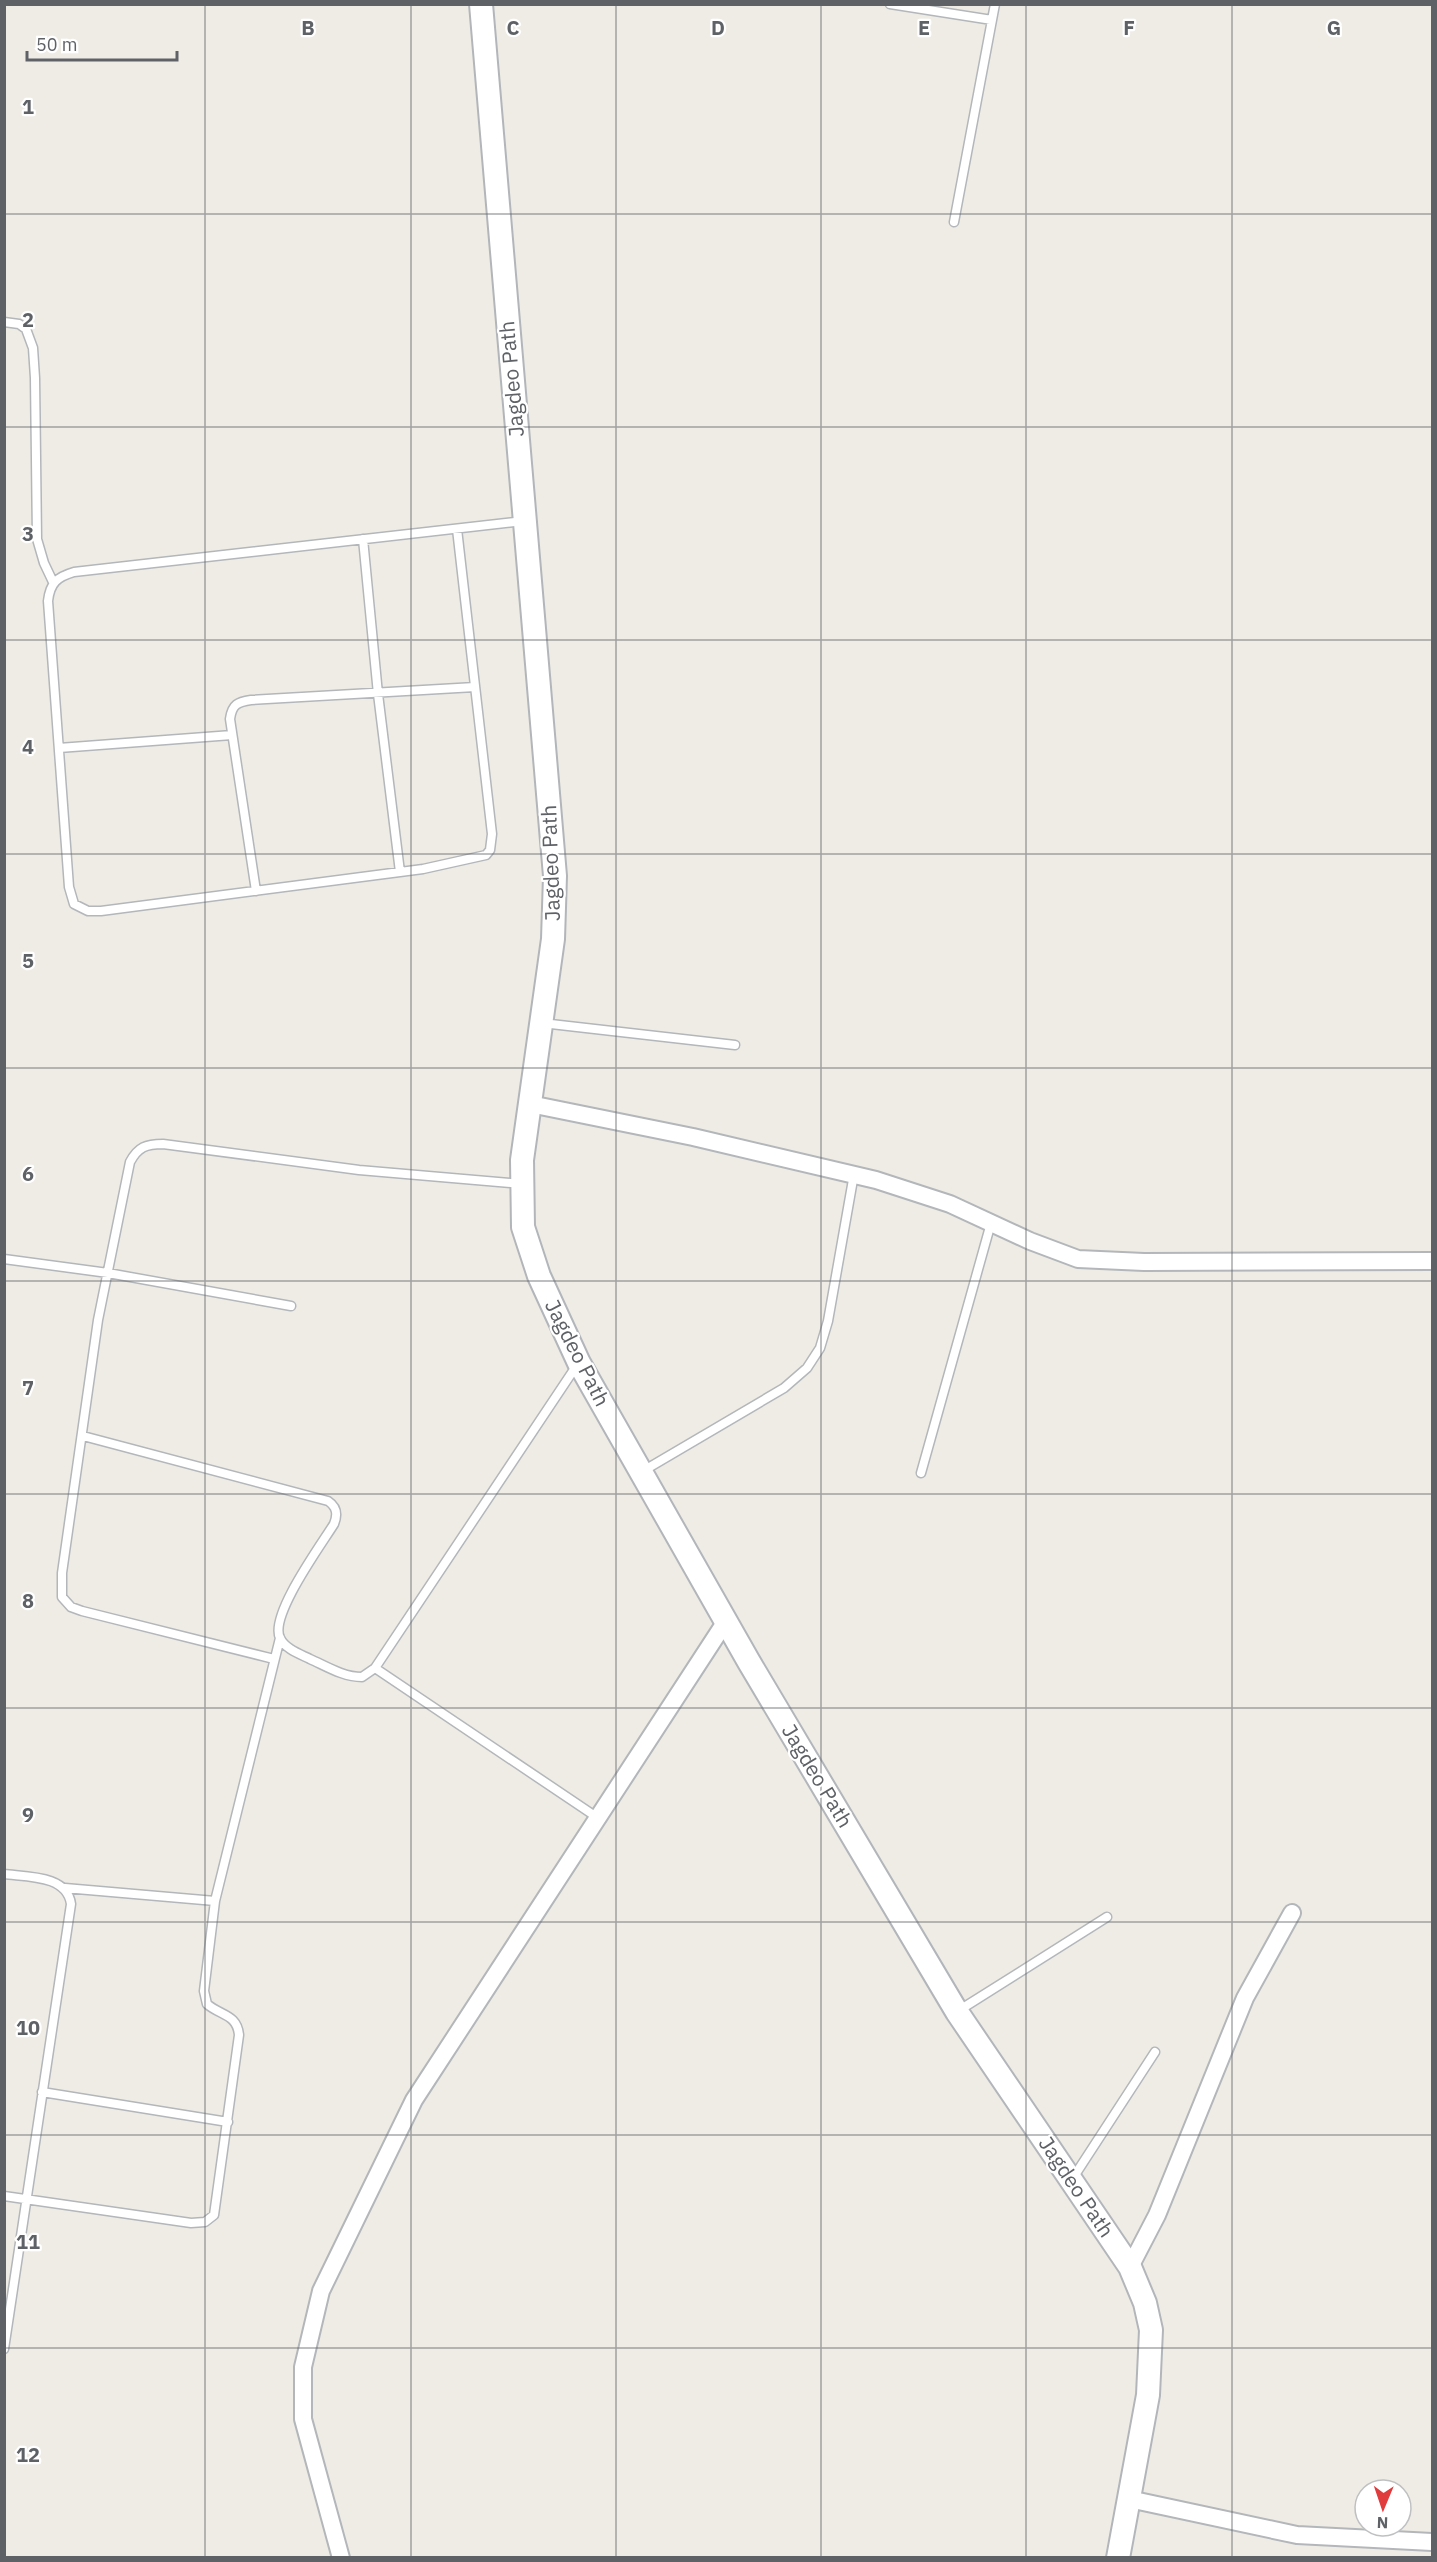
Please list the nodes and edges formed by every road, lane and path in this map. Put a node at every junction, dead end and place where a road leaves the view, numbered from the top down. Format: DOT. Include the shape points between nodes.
graph roads {
  1 [pos="481,4"];
  2 [pos="890,4"];
  3 [pos="995,4"];
  4 [pos="992,20"];
  5 [pos="954,222"];
  6 [pos="4,322"];
  7 [pos="524,521"];
  8 [pos="457,529"];
  9 [pos="363,539"];
  10 [pos="53,582"];
  11 [pos="475,687"];
  12 [pos="378,694"];
  13 [pos="232,735"];
  14 [pos="59,748"];
  15 [pos="400,872"];
  16 [pos="256,891"];
  17 [pos="541,1023"];
  18 [pos="735,1045"];
  19 [pos="530,1104"];
  20 [pos="854,1174"];
  21 [pos="522,1184"];
  22 [pos="991,1223"];
  23 [pos="4,1259"];
  24 [pos="1432,1261"];
  25 [pos="108,1273"];
  26 [pos="291,1306"];
  27 [pos="579,1363"];
  28 [pos="83,1436"];
  29 [pos="641,1472"];
  30 [pos="921,1473"];
  31 [pos="726,1620"];
  32 [pos="280,1638"];
  33 [pos="274,1659"];
  34 [pos="375,1668"];
  35 [pos="598,1818"];
  36 [pos="4,1874"];
  37 [pos="65,1888"];
  38 [pos="215,1901"];
  39 [pos="1292,1913"];
  40 [pos="1107,1917"];
  41 [pos="957,2012"];
  42 [pos="1155,2052"];
  43 [pos="42,2092"];
  44 [pos="228,2122"];
  45 [pos="1071,2180"];
  46 [pos="4,2196"];
  47 [pos="26,2199"];
  48 [pos="1130,2267"];
  49 [pos="4,2349"];
  50 [pos="1129,2499"];
  51 [pos="1432,2542"];
  52 [pos="341,2558"];
  53 [pos="1118,2558"];
  1 -- 7 [label="main road, Jagdeo Path"];
  2 -- 4 [label="lane"];
  3 -- 4 [label="lane"];
  4 -- 5 [label="lane"];
  6 -- 10 [label="lane" via="26,329 33,348 37,539"];
  7 -- 8 [label="lane"];
  7 -- 17 [label="main road, Jagdeo Path" via="555,876 553,939"];
  8 -- 9 [label="lane"];
  8 -- 11 [label="lane"];
  9 -- 10 [label="lane" via="74,572"];
  9 -- 12 [label="lane"];
  10 -- 14 [label="lane" via="48,601"];
  11 -- 12 [label="lane"];
  11 -- 15 [label="lane" via="492,834 490,850 478,858"];
  12 -- 13 [label="lane" via="241,701 231,712"];
  12 -- 15 [label="lane"];
  13 -- 14 [label="lane"];
  13 -- 16 [label="lane"];
  14 -- 16 [label="lane" via="69,886 71,898 80,908 102,911"];
  15 -- 16 [label="lane"];
  17 -- 18 [label="lane"];
  17 -- 19 [label="main road, Jagdeo Path"];
  19 -- 20 [label="street"];
  19 -- 21 [label="main road, Jagdeo Path"];
  20 -- 22 [label="street" via="915,1191"];
  20 -- 29 [label="lane" via="828,1321 820,1348 807,1368 784,1388"];
  21 -- 25 [label="lane" via="145,1145 130,1162"];
  21 -- 27 [label="main road, Jagdeo Path" via="523,1227 532,1257"];
  22 -- 24 [label="street" via="1078,1259"];
  22 -- 30 [label="lane"];
  23 -- 25 [label="lane"];
  25 -- 26 [label="lane"];
  25 -- 28 [label="lane"];
  27 -- 29 [label="main road, Jagdeo Path"];
  27 -- 34 [label="lane"];
  28 -- 32 [label="lane" via="333,1505 337,1515 334,1524 280,1614"];
  28 -- 33 [label="lane" via="62,1573 65,1602 82,1611"];
  29 -- 31 [label="main road, Jagdeo Path"];
  31 -- 35 [label="street"];
  31 -- 41 [label="main road, Jagdeo Path"];
  32 -- 33 [label="lane"];
  32 -- 34 [label="lane" via="294,1651 344,1675 362,1677"];
  33 -- 38 [label="lane"];
  34 -- 35 [label="lane"];
  35 -- 52 [label="street" via="414,2100 321,2291 303,2367 303,2420"];
  36 -- 37 [label="lane" via="43,1879"];
  37 -- 38 [label="lane"];
  37 -- 43 [label="lane" via="70,1896 70,1915"];
  38 -- 44 [label="lane" via="204,1999 238,2026"];
  39 -- 48 [label="street" via="1245,1998 1157,2215"];
  40 -- 41 [label="lane"];
  41 -- 45 [label="main road, Jagdeo Path"];
  42 -- 45 [label="lane"];
  43 -- 44 [label="lane"];
  43 -- 47 [label="lane"];
  44 -- 47 [label="lane" via="216,2207 206,2222"];
  45 -- 48 [label="main road, Jagdeo Path"];
  46 -- 47 [label="lane"];
  47 -- 49 [label="lane"];
  48 -- 50 [label="main road, Jagdeo Path" via="1145,2303 1151,2331 1148,2395"];
  50 -- 51 [label="street" via="1297,2535"];
  50 -- 53 [label="main road, Jagdeo Path"];
}
